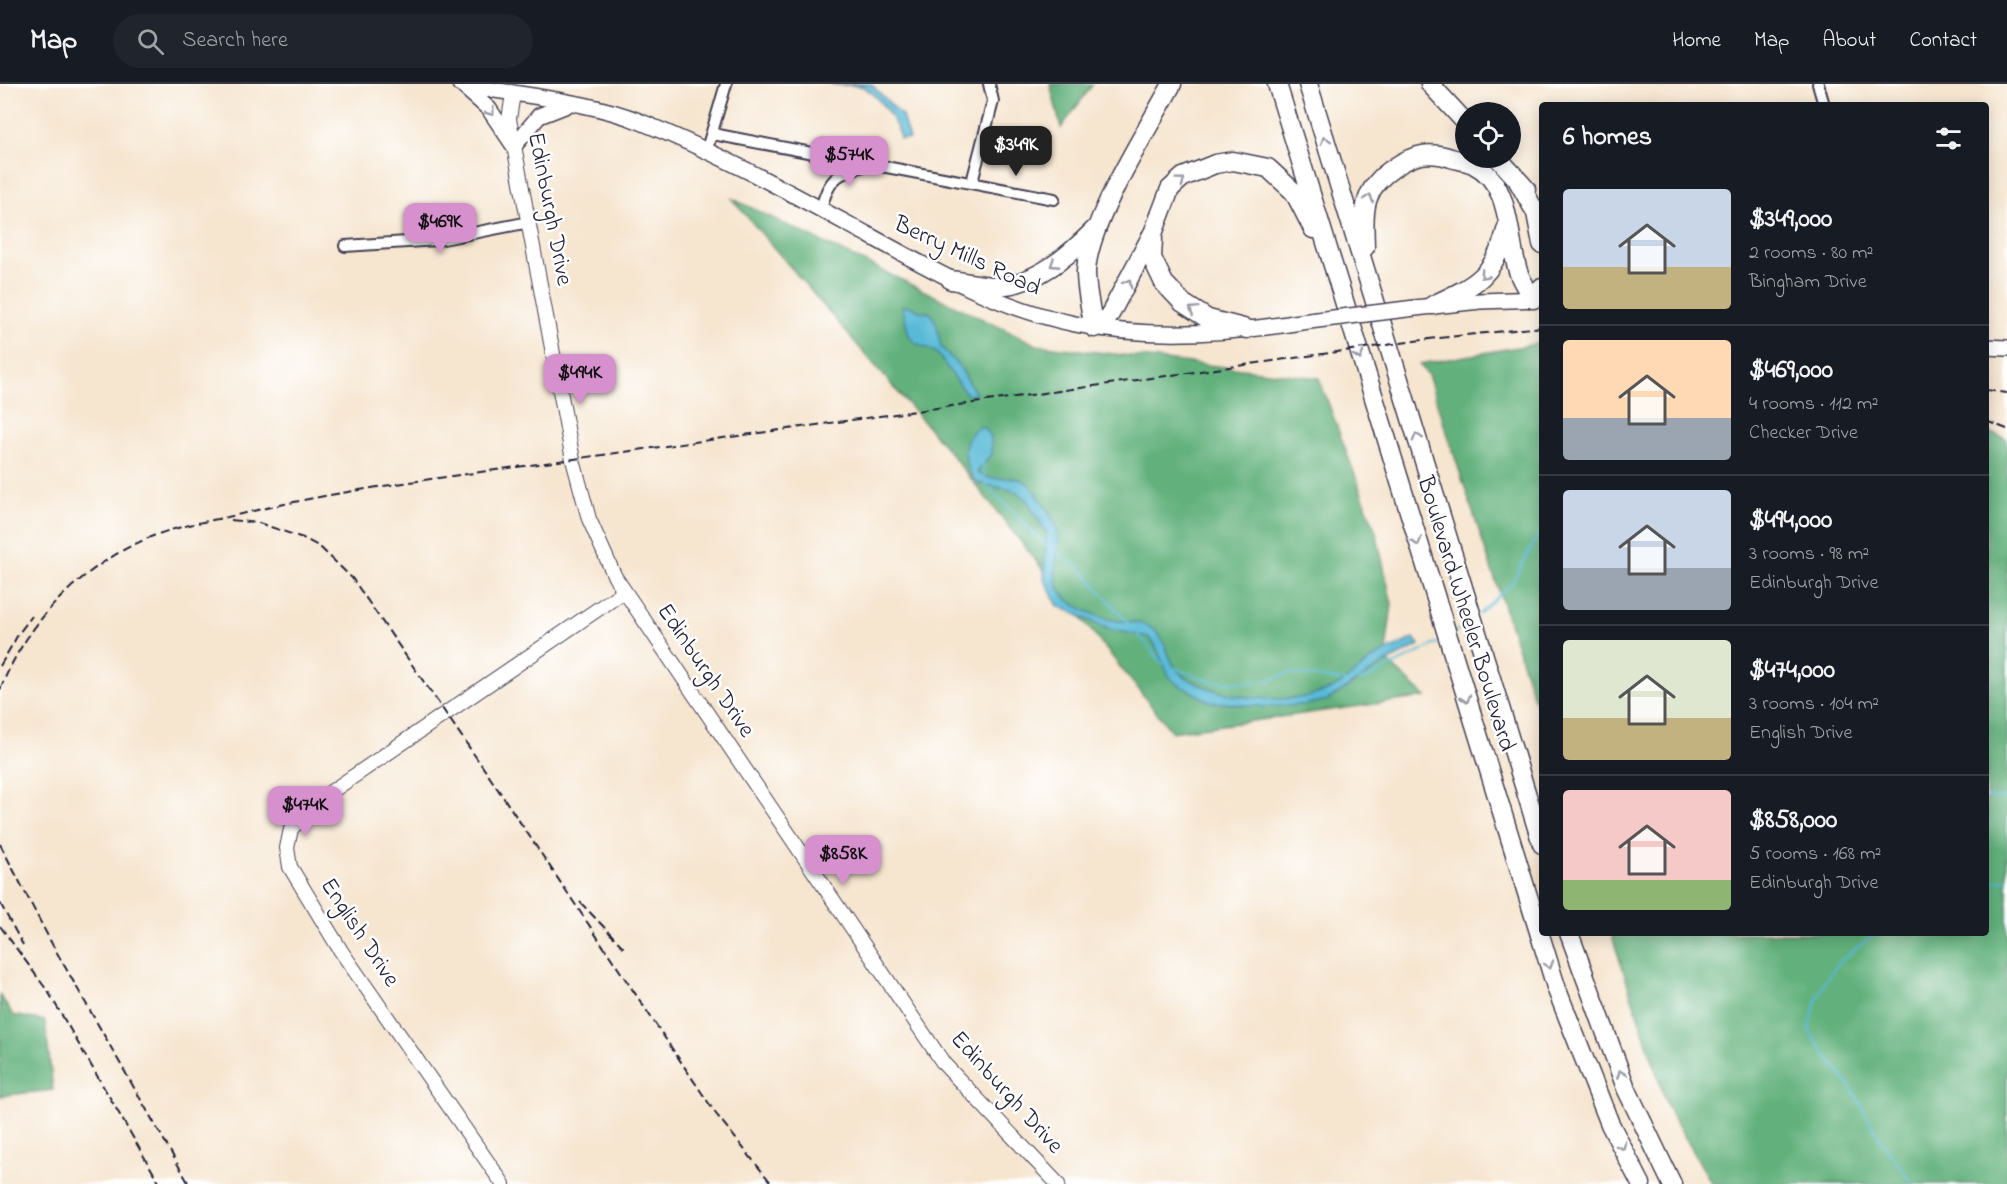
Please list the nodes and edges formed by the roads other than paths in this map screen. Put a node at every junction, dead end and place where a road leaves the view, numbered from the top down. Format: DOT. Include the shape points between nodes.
graph roads {
  1 [pos="460,84"];
  2 [pos="726,84"];
  3 [pos="989,84"];
  4 [pos="1172,84"];
  5 [pos="1277,84"];
  6 [pos="1308,84"];
  7 [pos="1430,84"];
  8 [pos="1818,84"];
  9 [pos="513,94"];
  10 [pos="1823,102"];
  11 [pos="570,104"];
  12 [pos="1455,111"];
  13 [pos="713,134"];
  14 [pos="514,146"];
  15 [pos="707,149"];
  16 [pos="874,163"];
  17 [pos="1507,168"];
  18 [pos="1518,181"];
  19 [pos="972,182"];
  20 [pos="1054,199"];
  21 [pos="1539,203"];
  22 [pos="821,210"];
  23 [pos="529,222"];
  24 [pos="1508,223"];
  25 [pos="1098,226"];
  26 [pos="1539,228"];
  27 [pos="1154,231"];
  28 [pos="345,246"];
  29 [pos="1330,260"];
  30 [pos="1367,276"];
  31 [pos="951,280"];
  32 [pos="1539,295"];
  33 [pos="1424,307"];
  34 [pos="1094,327"];
  35 [pos="1247,329"];
  36 [pos="1989,347"];
  37 [pos="2007,348"];
  38 [pos="623,591"];
  39 [pos="1539,834"];
  40 [pos="1539,932"];
  41 [pos="1540,936"];
  42 [pos="1570,936"];
  43 [pos="503,1184"];
  44 [pos="1058,1184"];
  45 [pos="1641,1184"];
  46 [pos="1672,1184"];
  1 -- 9 [label="main road, Berry Mills Road"];
  1 -- 14 [label="main road, one-way" via="489,109"];
  2 -- 13 [label="street"];
  3 -- 19 [label="street" via="993,101"];
  4 -- 25 [label="highway"];
  5 -- 29 [label="highway, Boulevard Wheeler Boulevard"];
  30 -- 6 [label="highway, Boulevard Wheeler Boulevard, one-way"];
  7 -- 12 [label="highway"];
  8 -- 10 [label="street"];
  9 -- 11 [label="main road, Berry Mills Road"];
  9 -- 14 [label="street, Edinburgh Drive" via="510,119"];
  11 -- 14 [label="main road" via="539,116"];
  11 -- 15 [label="main road, Berry Mills Road" via="638,120"];
  13 -- 15 [label="street"];
  13 -- 16 [label="street"];
  14 -- 23 [label="street, Edinburgh Drive"];
  15 -- 22 [label="main road, Berry Mills Road"];
  16 -- 19 [label="street"];
  16 -- 22 [label="street" via="837,177 826,189"];
  17 -- 18 [label="highway"];
  18 -- 21 [label="highway"];
  18 -- 26 [label="highway" via="1536,213"];
  19 -- 20 [label="street"];
  22 -- 31 [label="main road, Berry Mills Road"];
  23 -- 28 [label="street" via="438,240"];
  23 -- 38 [label="street, Edinburgh Drive" via="584,502"];
  30 -- 24 [label="highway, one-way" via="1364,215 1368,192 1384,174 1407,159 1433,153 1474,164 1502,198"];
  24 -- 32 [label="highway" via="1518,273"];
  24 -- 33 [label="highway, one-way" via="1494,265 1480,281"];
  25 -- 31 [label="highway, one-way" via="1054,266 1025,279 999,286"];
  25 -- 34 [label="highway" via="1086,272"];
  27 -- 29 [label="highway, one-way" via="1170,189 1183,177 1233,161 1268,168 1294,192"];
  34 -- 27 [label="highway, one-way" via="1109,316"];
  35 -- 27 [label="highway, one-way" via="1208,319 1183,303 1164,282 1152,258"];
  29 -- 40 [label="highway, Boulevard Wheeler Boulevard, one-way"];
  39 -- 30 [label="highway, Boulevard Wheeler Boulevard, one-way"];
  31 -- 34 [label="main road, Berry Mills Road" via="1042,316"];
  32 -- 33 [label="main road, Berry Mills Road"];
  33 -- 35 [label="main road, Berry Mills Road, bridge"];
  34 -- 35 [label="main road, Berry Mills Road" via="1170,333"];
  36 -- 37 [label="main road"];
  38 -- 43 [label="street, English Drive" via="319,800 291,829 287,848 290,867 341,951"];
  38 -- 44 [label="street, Edinburgh Drive" via="944,1064"];
  41 -- 45 [label="highway, Boulevard Wheeler Boulevard, one-way" via="1610,1124"];
  46 -- 42 [label="highway, one-way" via="1626,1088"];
}
